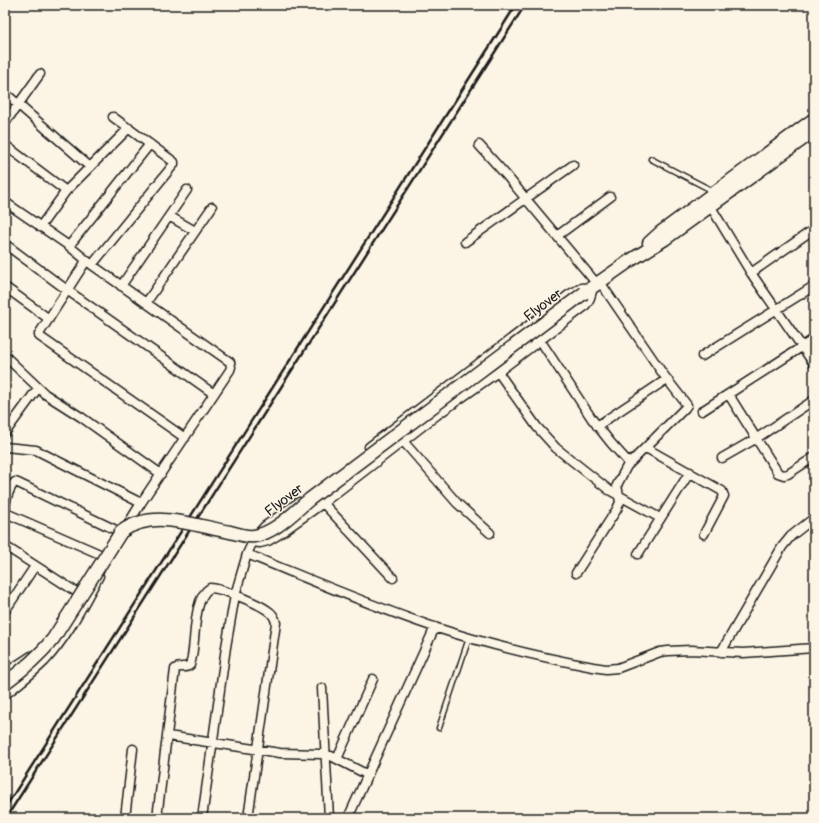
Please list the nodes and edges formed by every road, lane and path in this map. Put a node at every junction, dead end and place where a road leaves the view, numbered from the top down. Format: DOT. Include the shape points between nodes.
graph roads {
  1 [pos="40,74"];
  2 [pos="5,93"];
  3 [pos="18,105"];
  4 [pos="113,116"];
  5 [pos="5,123"];
  6 [pos="813,124"];
  7 [pos="129,128"];
  8 [pos="150,144"];
  9 [pos="5,145"];
  10 [pos="479,145"];
  11 [pos="651,159"];
  12 [pos="573,165"];
  13 [pos="90,167"];
  14 [pos="187,190"];
  15 [pos="66,191"];
  16 [pos="715,192"];
  17 [pos="525,198"];
  18 [pos="610,198"];
  19 [pos="5,202"];
  20 [pos="212,207"];
  21 [pos="711,207"];
  22 [pos="169,216"];
  23 [pos="40,227"];
  24 [pos="814,229"];
  25 [pos="195,231"];
  26 [pos="557,236"];
  27 [pos="465,242"];
  28 [pos="5,244"];
  29 [pos="69,246"];
  30 [pos="631,260"];
  31 [pos="89,263"];
  32 [pos="750,274"];
  33 [pos="121,286"];
  34 [pos="593,286"];
  35 [pos="814,286"];
  36 [pos="5,287"];
  37 [pos="67,290"];
  38 [pos="146,303"];
  39 [pos="776,310"];
  40 [pos="49,319"];
  41 [pos="814,339"];
  42 [pos="540,340"];
  43 [pos="802,346"];
  44 [pos="5,356"];
  45 [pos="702,356"];
  46 [pos="814,364"];
  47 [pos="498,372"];
  48 [pos="667,379"];
  49 [pos="38,388"];
  50 [pos="214,394"];
  51 [pos="729,395"];
  52 [pos="814,400"];
  53 [pos="702,411"];
  54 [pos="597,426"];
  55 [pos="5,433"];
  56 [pos="185,438"];
  57 [pos="757,438"];
  58 [pos="403,441"];
  59 [pos="5,447"];
  60 [pos="646,448"];
  61 [pos="814,457"];
  62 [pos="722,458"];
  63 [pos="629,463"];
  64 [pos="690,472"];
  65 [pos="161,474"];
  66 [pos="619,496"];
  67 [pos="5,503"];
  68 [pos="141,503"];
  69 [pos="323,503"];
  70 [pos="660,518"];
  71 [pos="814,518"];
  72 [pos="131,519"];
  73 [pos="118,531"];
  74 [pos="490,532"];
  75 [pos="704,534"];
  76 [pos="252,542"];
  77 [pos="5,546"];
  78 [pos="247,554"];
  79 [pos="638,554"];
  80 [pos="102,555"];
  81 [pos="35,566"];
  82 [pos="576,573"];
  83 [pos="393,578"];
  84 [pos="78,593"];
  85 [pos="234,595"];
  86 [pos="5,611"];
  87 [pos="435,627"];
  88 [pos="469,637"];
  89 [pos="814,648"];
  90 [pos="721,652"];
  91 [pos="5,673"];
  92 [pos="373,679"];
  93 [pos="5,683"];
  94 [pos="322,688"];
  95 [pos="5,695"];
  96 [pos="440,728"];
  97 [pos="168,736"];
  98 [pos="212,743"];
  99 [pos="133,749"];
  100 [pos="257,750"];
  101 [pos="326,755"];
  102 [pos="337,759"];
  103 [pos="368,775"];
  104 [pos="125,818"];
  105 [pos="157,818"];
  106 [pos="202,818"];
  107 [pos="248,818"];
  108 [pos="329,818"];
  109 [pos="348,818"];
  1 -- 3 [label="street"];
  2 -- 3 [label="street"];
  3 -- 5 [label="street"];
  3 -- 13 [label="street"];
  4 -- 7 [label="street"];
  6 -- 16 [label="main road"];
  6 -- 21 [label="main road"];
  7 -- 8 [label="street"];
  7 -- 13 [label="street"];
  8 -- 29 [label="street"];
  8 -- 31 [label="street" via="174,162 174,166"];
  9 -- 15 [label="street"];
  10 -- 17 [label="street"];
  11 -- 16 [label="lane"];
  12 -- 17 [label="street"];
  13 -- 15 [label="street"];
  14 -- 22 [label="street"];
  15 -- 23 [label="street"];
  16 -- 30 [label="main road" via="661,232"];
  17 -- 26 [label="street"];
  17 -- 27 [label="street"];
  18 -- 26 [label="street"];
  19 -- 23 [label="street"];
  20 -- 25 [label="street"];
  21 -- 30 [label="main road"];
  21 -- 32 [label="street"];
  22 -- 25 [label="street"];
  22 -- 33 [label="street"];
  23 -- 29 [label="street"];
  24 -- 32 [label="street"];
  25 -- 38 [label="street"];
  26 -- 34 [label="street"];
  28 -- 37 [label="street"];
  29 -- 31 [label="street"];
  30 -- 34 [label="main road, Flyover"];
  31 -- 33 [label="street"];
  31 -- 37 [label="street"];
  32 -- 39 [label="street"];
  33 -- 38 [label="street"];
  34 -- 42 [label="street" via="588,302"];
  34 -- 48 [label="street"];
  34 -- 76 [label="street" via="581,288 570,294 265,526"];
  34 -- 93 [label="main road, Flyover, bridge" via="274,528 254,536 169,520 147,521 121,532 53,639 42,652"];
  35 -- 39 [label="street"];
  36 -- 40 [label="street"];
  37 -- 40 [label="street"];
  37 -- 50 [label="street"];
  38 -- 50 [label="street" via="230,362 230,370"];
  39 -- 43 [label="street"];
  39 -- 45 [label="street"];
  40 -- 56 [label="street" via="39,334 40,338"];
  41 -- 43 [label="street"];
  42 -- 47 [label="street"];
  42 -- 54 [label="street"];
  43 -- 46 [label="street"];
  43 -- 51 [label="street"];
  44 -- 49 [label="street"];
  47 -- 58 [label="street"];
  47 -- 66 [label="street" via="550,442 595,480"];
  48 -- 54 [label="street"];
  48 -- 60 [label="street" via="685,402 686,408"];
  49 -- 55 [label="street"];
  49 -- 65 [label="street"];
  50 -- 56 [label="street"];
  51 -- 53 [label="street"];
  51 -- 57 [label="street"];
  52 -- 57 [label="street"];
  54 -- 63 [label="street"];
  56 -- 65 [label="street"];
  57 -- 61 [label="street" via="773,467 781,475 788,474"];
  57 -- 62 [label="street"];
  58 -- 69 [label="street"];
  58 -- 74 [label="street" via="456,503"];
  59 -- 68 [label="street" via="36,450"];
  60 -- 63 [label="street"];
  60 -- 64 [label="street"];
  63 -- 66 [label="street" via="617,484"];
  64 -- 70 [label="street"];
  64 -- 75 [label="street" via="720,489 724,495"];
  65 -- 68 [label="street"];
  66 -- 70 [label="street"];
  66 -- 82 [label="street" via="617,508"];
  67 -- 73 [label="street" via="15,482"];
  67 -- 80 [label="street" via="8,514"];
  68 -- 72 [label="street"];
  69 -- 76 [label="street" via="268,541"];
  69 -- 83 [label="street"];
  70 -- 79 [label="street"];
  71 -- 90 [label="street" via="791,536 782,547"];
  72 -- 73 [label="street"];
  72 -- 95 [label="street" via="77,617 58,645 38,668"];
  73 -- 80 [label="street"];
  76 -- 78 [label="street"];
  77 -- 81 [label="street"];
  78 -- 85 [label="street"];
  78 -- 87 [label="street"];
  80 -- 84 [label="street"];
  81 -- 84 [label="street"];
  81 -- 86 [label="street"];
  84 -- 91 [label="street" via="44,643 28,658"];
  85 -- 97 [label="street" via="210,588 201,598 191,664 176,669"];
  85 -- 98 [label="street"];
  85 -- 100 [label="street" via="267,610 275,617 276,623"];
  87 -- 88 [label="street"];
  87 -- 103 [label="street"];
  88 -- 90 [label="street" via="551,659 606,669 660,652"];
  88 -- 96 [label="lane"];
  89 -- 90 [label="street"];
  92 -- 102 [label="street"];
  94 -- 101 [label="street"];
  97 -- 98 [label="street"];
  97 -- 105 [label="street"];
  98 -- 100 [label="street"];
  98 -- 106 [label="street"];
  99 -- 104 [label="street"];
  100 -- 101 [label="street"];
  100 -- 107 [label="street"];
  101 -- 102 [label="street"];
  101 -- 108 [label="street"];
  102 -- 103 [label="street"];
  103 -- 109 [label="street"];
}
